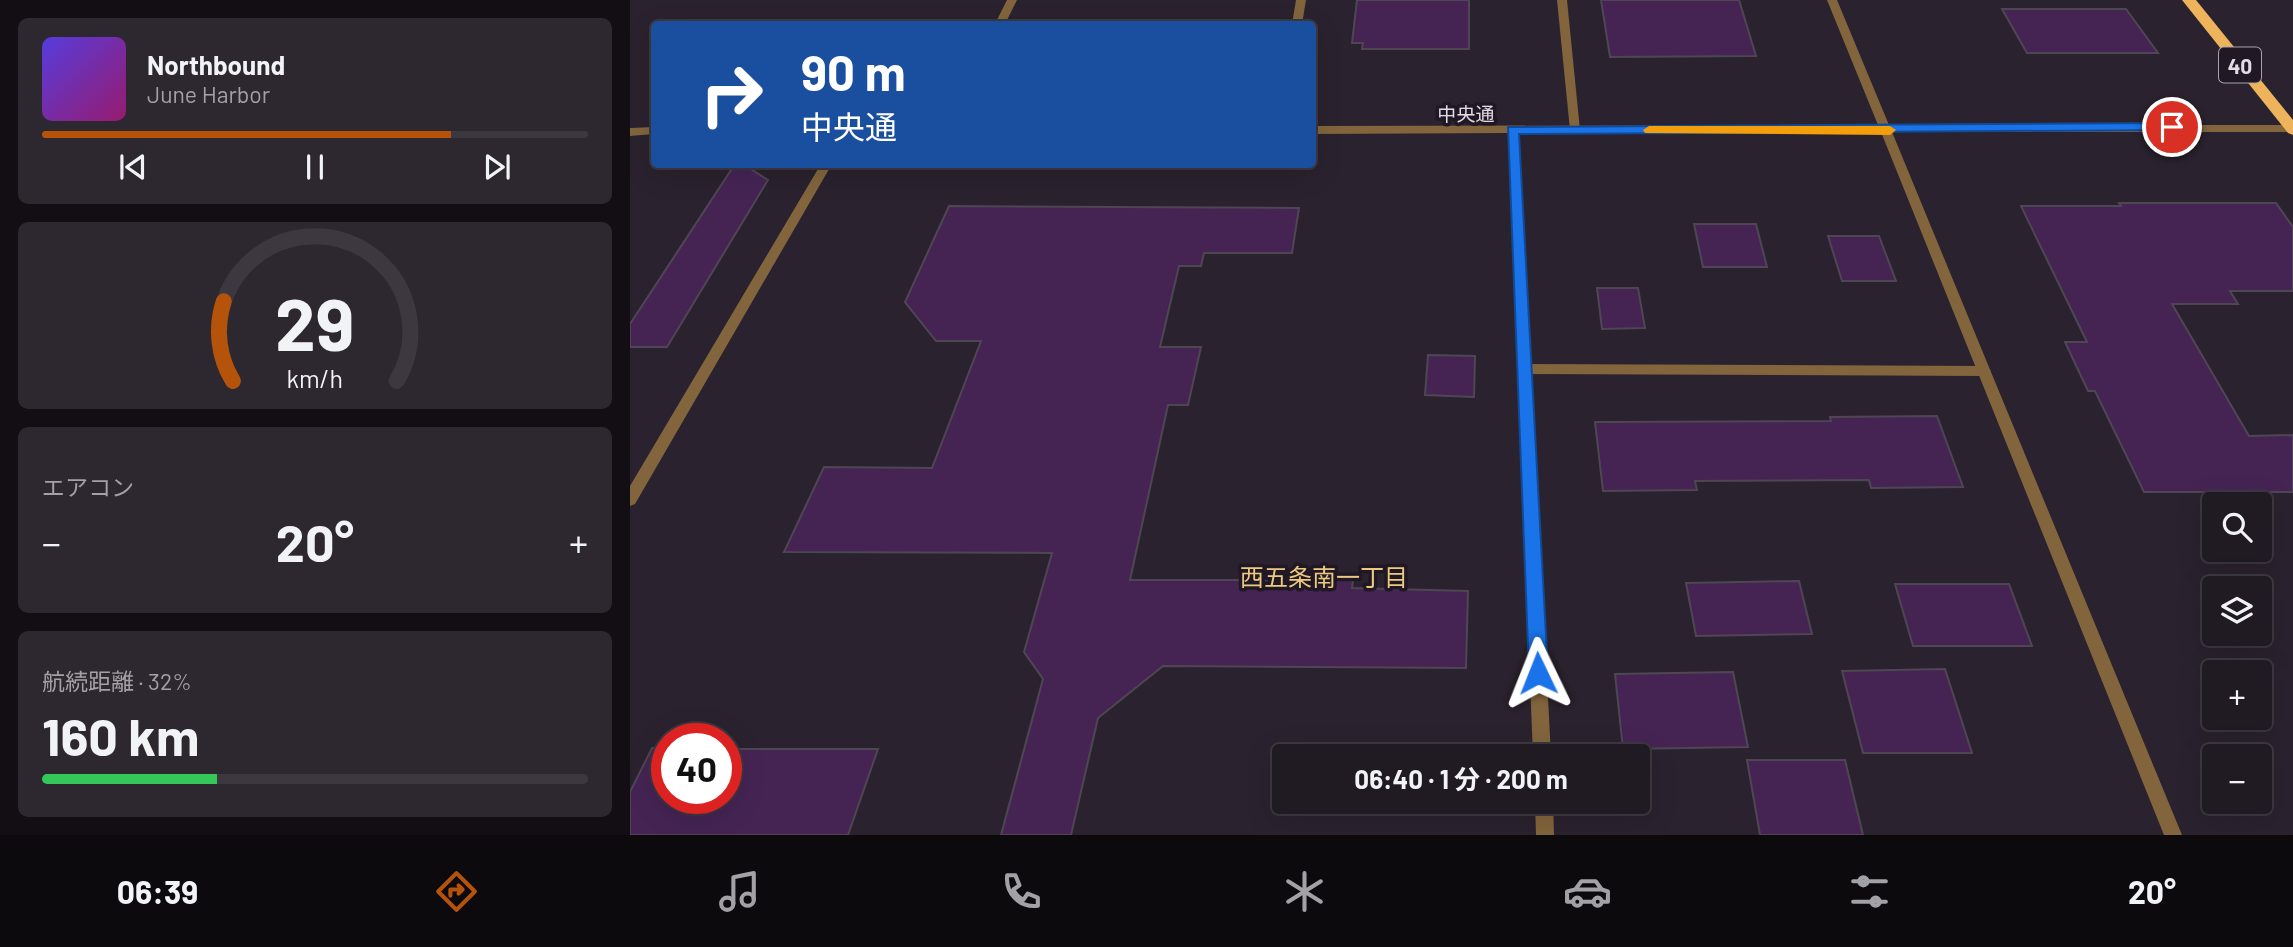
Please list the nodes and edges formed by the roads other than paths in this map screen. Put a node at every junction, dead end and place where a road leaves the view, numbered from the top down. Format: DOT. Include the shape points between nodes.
graph roads {
  1 [pos="1012,0"];
  2 [pos="1301,0"];
  3 [pos="1562,0"];
  4 [pos="1832,0"];
  5 [pos="2189,0"];
  6 [pos="1002,21"];
  7 [pos="1298,21"];
  8 [pos="2292,129"];
  9 [pos="1316,130"];
  10 [pos="1513,130"];
  11 [pos="1574,130"];
  12 [pos="651,131"];
  13 [pos="1885,131"];
  14 [pos="630,132"];
  15 [pos="825,168"];
  16 [pos="1526,369"];
  17 [pos="1984,371"];
  18 [pos="630,499"];
  19 [pos="1542,744"];
  20 [pos="1544,814"];
  21 [pos="1545,835"];
  22 [pos="2173,835"];
  1 -- 6 [label="street"];
  2 -- 7 [label="street"];
  3 -- 11 [label="street"];
  4 -- 13 [label="street"];
  5 -- 8 [label="highway, 40"];
  8 -- 13 [label="street, 中央通"];
  9 -- 10 [label="street, 中央通"];
  10 -- 11 [label="street, 中央通"];
  10 -- 16 [label="street"];
  11 -- 13 [label="street, 中央通"];
  12 -- 14 [label="street"];
  13 -- 17 [label="street"];
  15 -- 18 [label="street"];
  16 -- 17 [label="street"];
  16 -- 19 [label="street"];
  17 -- 22 [label="street"];
  20 -- 21 [label="street"];
}
